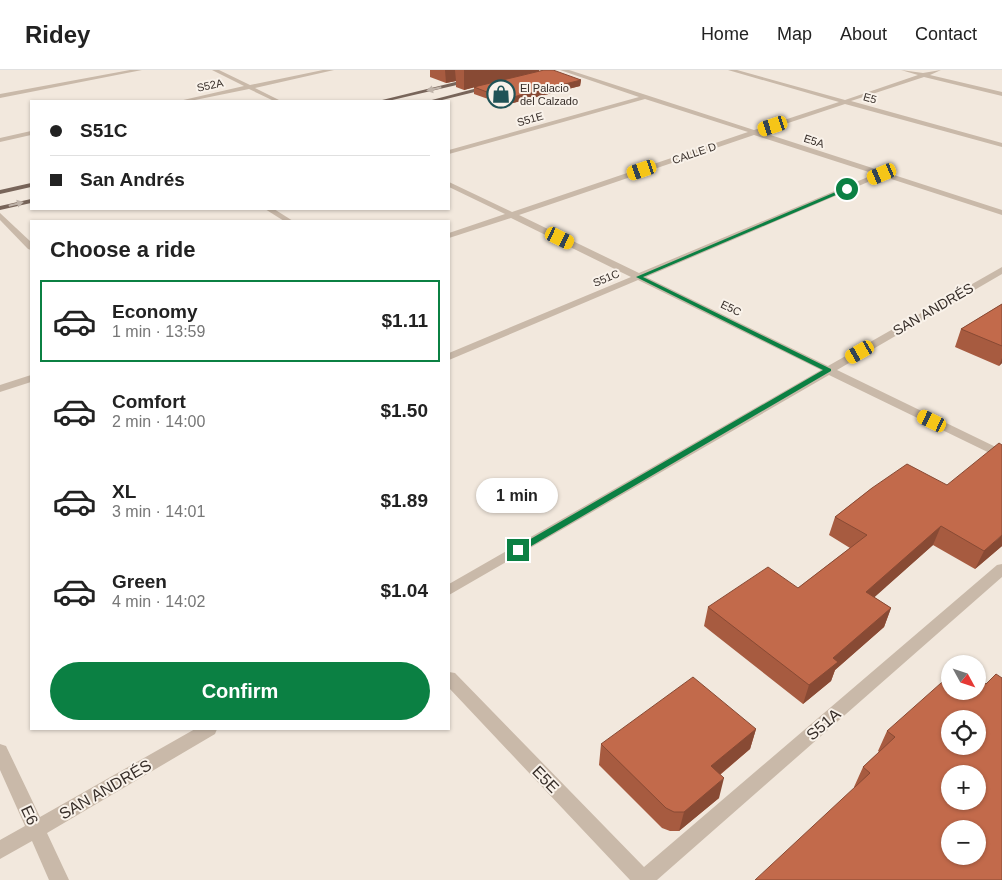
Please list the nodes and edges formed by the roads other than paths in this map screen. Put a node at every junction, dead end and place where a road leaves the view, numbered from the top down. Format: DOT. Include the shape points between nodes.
graph roads {
  1 [pos="139,70"];
  2 [pos="215,70"];
  3 [pos="331,70"];
  4 [pos="563,70"];
  5 [pos="732,70"];
  6 [pos="904,70"];
  7 [pos="938,70"];
  8 [pos="924,75"];
  9 [pos="477,79"];
  10 [pos="495,86"];
  11 [pos="250,87"];
  12 [pos="1002,94"];
  13 [pos="0,96"];
  14 [pos="645,97"];
  15 [pos="187,100"];
  16 [pos="276,100"];
  17 [pos="385,100"];
  18 [pos="435,100"];
  19 [pos="846,101"];
  20 [pos="754,132"];
  21 [pos="30,133"];
  22 [pos="0,140"];
  23 [pos="1002,145"];
  24 [pos="450,152"];
  25 [pos="882,174"];
  26 [pos="450,184"];
  27 [pos="30,185"];
  28 [pos="0,192"];
  29 [pos="30,200"];
  30 [pos="0,208"];
  31 [pos="271,210"];
  32 [pos="1002,213"];
  33 [pos="0,215"];
  34 [pos="512,215"];
  35 [pos="286,220"];
  36 [pos="450,236"];
  37 [pos="30,246"];
  38 [pos="1002,270"];
  39 [pos="639,277"];
  40 [pos="450,357"];
  41 [pos="828,370"];
  42 [pos="30,378"];
  43 [pos="0,389"];
  44 [pos="1002,455"];
  45 [pos="1002,569"];
  46 [pos="450,589"];
  47 [pos="450,679"];
  48 [pos="207,730"];
  49 [pos="0,751"];
  50 [pos="37,829"];
  51 [pos="0,850"];
  52 [pos="59,880"];
  53 [pos="643,880"];
  1 -- 13 [label="street"];
  2 -- 11 [label="street"];
  3 -- 11 [label="street, S52A"];
  4 -- 14 [label="street, E5A"];
  5 -- 19 [label="street, E5"];
  6 -- 8 [label="street"];
  7 -- 8 [label="street, CALLE D"];
  8 -- 12 [label="street"];
  8 -- 19 [label="street, CALLE D"];
  9 -- 17 [label="main road, one-way"];
  10 -- 18 [label="main road"];
  11 -- 15 [label="street, S52A"];
  11 -- 16 [label="street"];
  14 -- 20 [label="street, E5A"];
  14 -- 24 [label="street, S51E"];
  19 -- 20 [label="street, CALLE D"];
  19 -- 23 [label="street, E5"];
  20 -- 25 [label="street, E5A"];
  20 -- 34 [label="street, CALLE D"];
  21 -- 22 [label="street"];
  25 -- 32 [label="street, E5A"];
  25 -- 39 [label="street, S51C"];
  26 -- 34 [label="street, E5C"];
  27 -- 28 [label="main road"];
  30 -- 29 [label="main road, one-way"];
  31 -- 35 [label="street"];
  33 -- 37 [label="street"];
  34 -- 36 [label="street, CALLE D"];
  34 -- 39 [label="street, E5C"];
  38 -- 41 [label="street, SAN ANDRÉS"];
  39 -- 40 [label="street, S51C"];
  39 -- 41 [label="street, E5C"];
  41 -- 44 [label="street, E5C"];
  41 -- 46 [label="street, SAN ANDRÉS"];
  42 -- 43 [label="street"];
  45 -- 53 [label="street, S51A"];
  47 -- 53 [label="street, E5E"];
  48 -- 50 [label="street, SAN ANDRÉS"];
  49 -- 50 [label="street, E6"];
  50 -- 51 [label="street, SAN ANDRÉS"];
  50 -- 52 [label="street, E6"];
}
